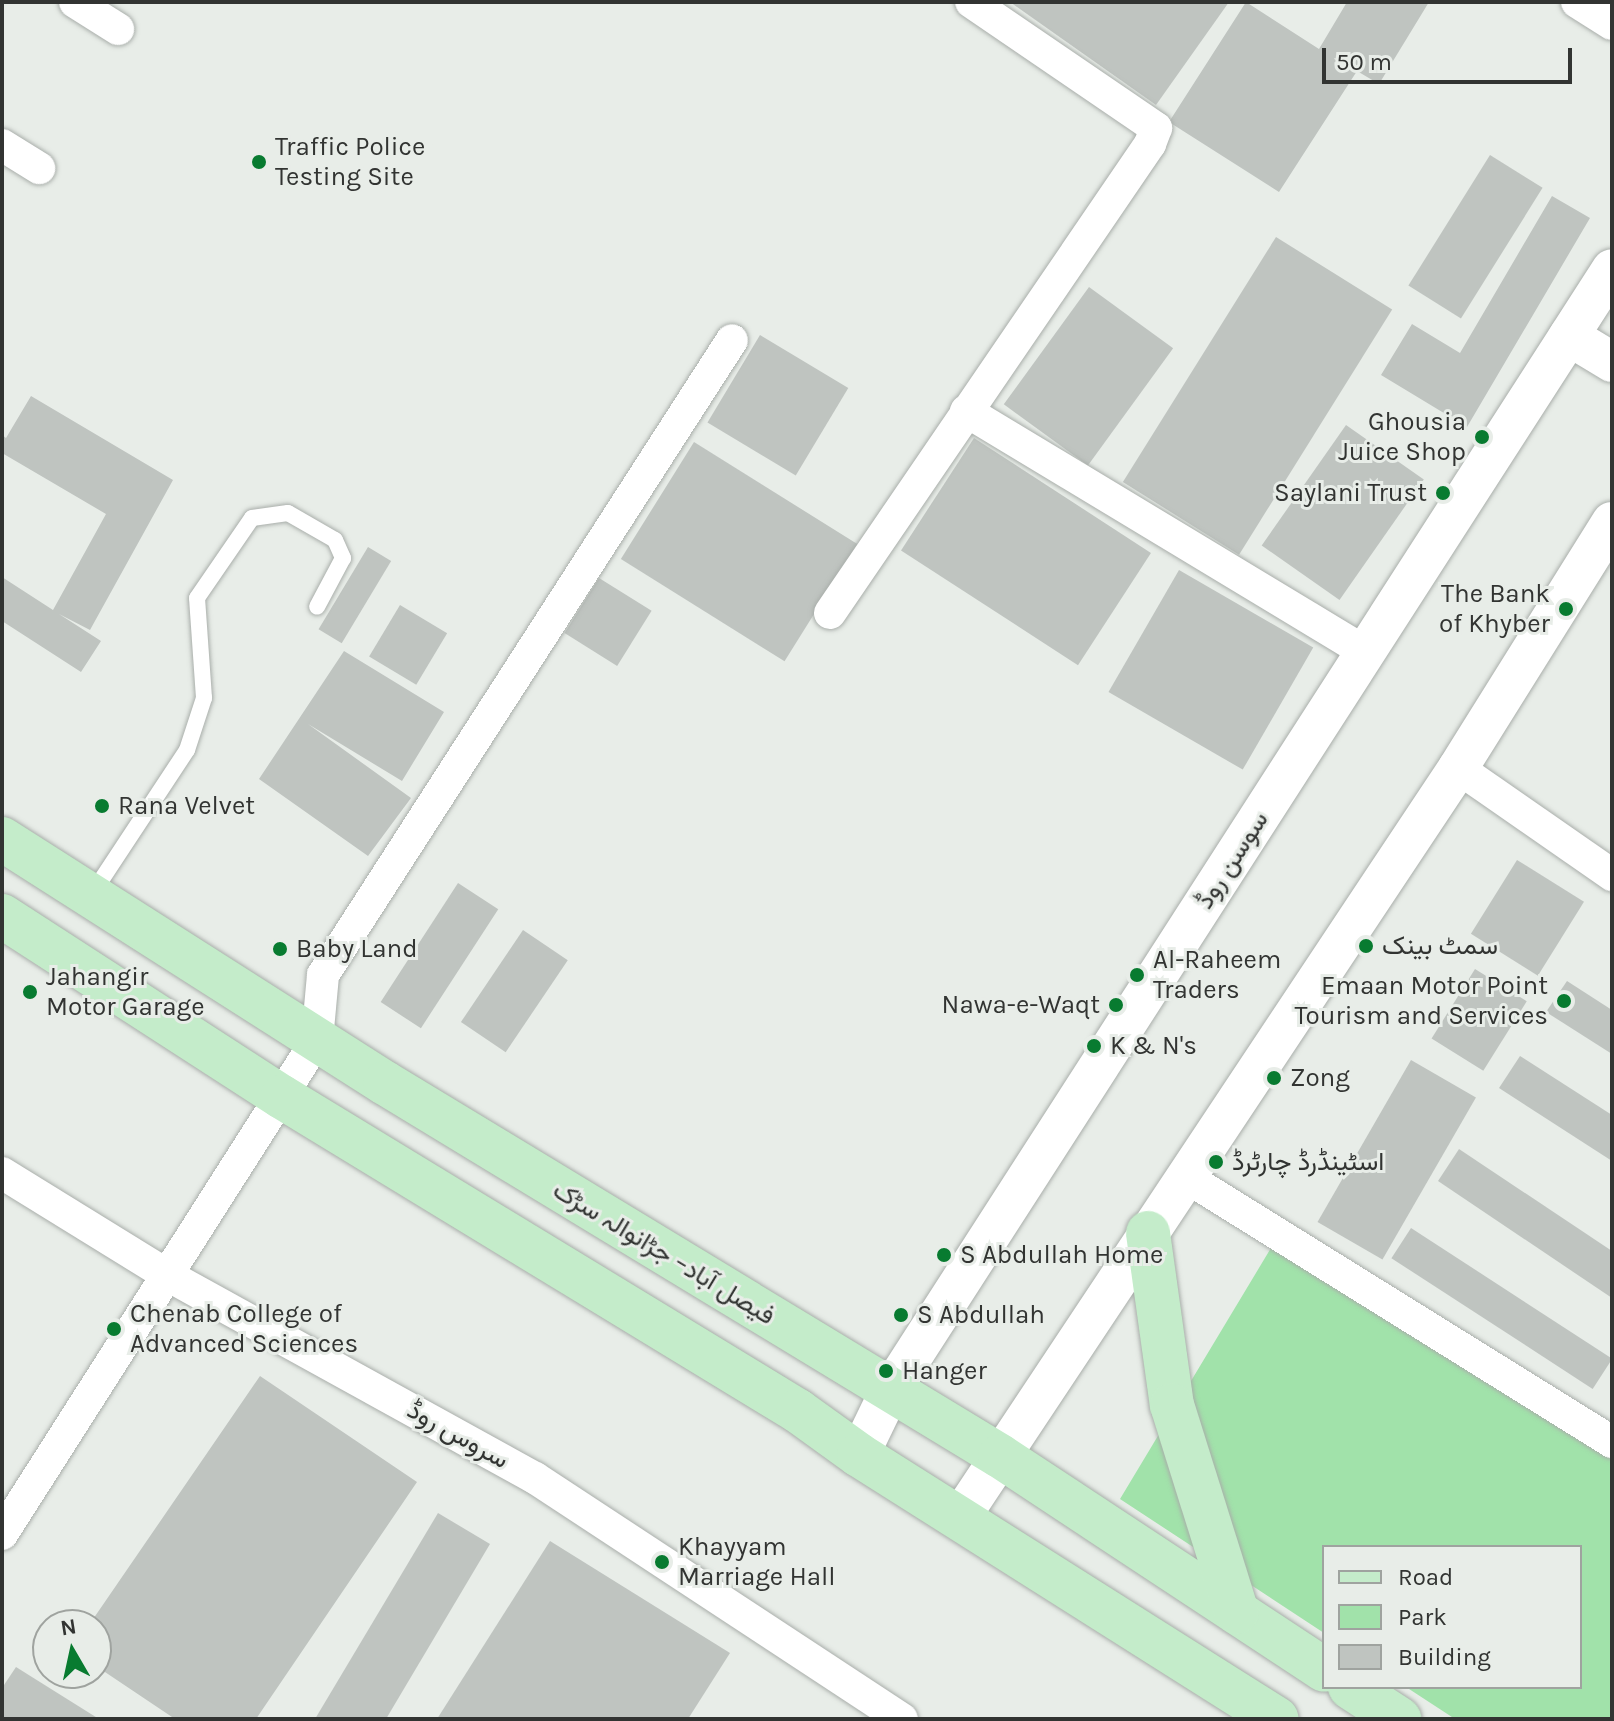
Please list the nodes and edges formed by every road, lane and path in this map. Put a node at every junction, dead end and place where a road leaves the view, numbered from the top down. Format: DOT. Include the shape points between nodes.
graph roads {
  1 [pos="75,2"];
  2 [pos="971,2"];
  3 [pos="1577,2"];
  4 [pos="1612,24"];
  5 [pos="118,29"];
  6 [pos="2,145"];
  7 [pos="39,168"];
  8 [pos="1612,269"];
  9 [pos="1569,336"];
  10 [pos="732,340"];
  11 [pos="1612,362"];
  12 [pos="966,411"];
  13 [pos="1612,522"];
  14 [pos="317,607"];
  15 [pos="830,613"];
  16 [pos="1365,652"];
  17 [pos="1458,768"];
  18 [pos="2,839"];
  19 [pos="1612,875"];
  20 [pos="91,896"];
  21 [pos="2,916"];
  22 [pos="317,1040"];
  23 [pos="282,1097"];
  24 [pos="2,1173"];
  25 [pos="1186,1177"];
  26 [pos="1148,1233"];
  27 [pos="169,1276"];
  28 [pos="890,1391"];
  29 [pos="1608,1430"];
  30 [pos="859,1455"];
  31 [pos="1000,1456"];
  32 [pos="959,1519"];
  33 [pos="2,1534"];
  34 [pos="1237,1612"];
  35 [pos="1322,1669"];
  36 [pos="1353,1689"];
  37 [pos="902,1719"];
  38 [pos="1277,1719"];
  39 [pos="1399,1719"];
  1 -- 5 [label="street"];
  2 -- 12 [label="street" via="1156,128"];
  3 -- 4 [label="street"];
  6 -- 7 [label="street"];
  8 -- 9 [label="street, سوسن روڈ"];
  9 -- 11 [label="street"];
  9 -- 16 [label="street, سوسن روڈ"];
  10 -- 22 [label="street" via="323,975"];
  12 -- 15 [label="street"];
  12 -- 16 [label="street"];
  13 -- 17 [label="street"];
  14 -- 20 [label="lane" via="343,558 335,540 288,513 252,518 197,598 204,698 187,750"];
  16 -- 28 [label="street, سوسن روڈ"];
  17 -- 19 [label="street"];
  17 -- 25 [label="street"];
  18 -- 20 [label="main road, فیصل آباد– جڑانوالہ سڑک"];
  20 -- 22 [label="main road, فیصل آباد– جڑانوالہ سڑک"];
  21 -- 23 [label="main road"];
  22 -- 23 [label="street"];
  22 -- 28 [label="main road, فیصل آباد– جڑانوالہ سڑک"];
  23 -- 27 [label="street"];
  23 -- 30 [label="main road" via="798,1411"];
  24 -- 27 [label="street, سروس روڈ"];
  25 -- 26 [label="street"];
  25 -- 29 [label="street"];
  26 -- 31 [label="street"];
  26 -- 34 [label="main road" via="1172,1405"];
  27 -- 33 [label="street"];
  27 -- 37 [label="street, سروس روڈ" via="535,1478"];
  28 -- 30 [label="street, سوسن روڈ"];
  28 -- 31 [label="main road, فیصل آباد– جڑانوالہ سڑک"];
  30 -- 32 [label="main road"];
  31 -- 32 [label="street"];
  31 -- 34 [label="main road, فیصل آباد– جڑانوالہ سڑک"];
  32 -- 38 [label="main road"];
  34 -- 35 [label="main road, فیصل آباد– جڑانوالہ سڑک"];
  36 -- 39 [label="main road"];
}
